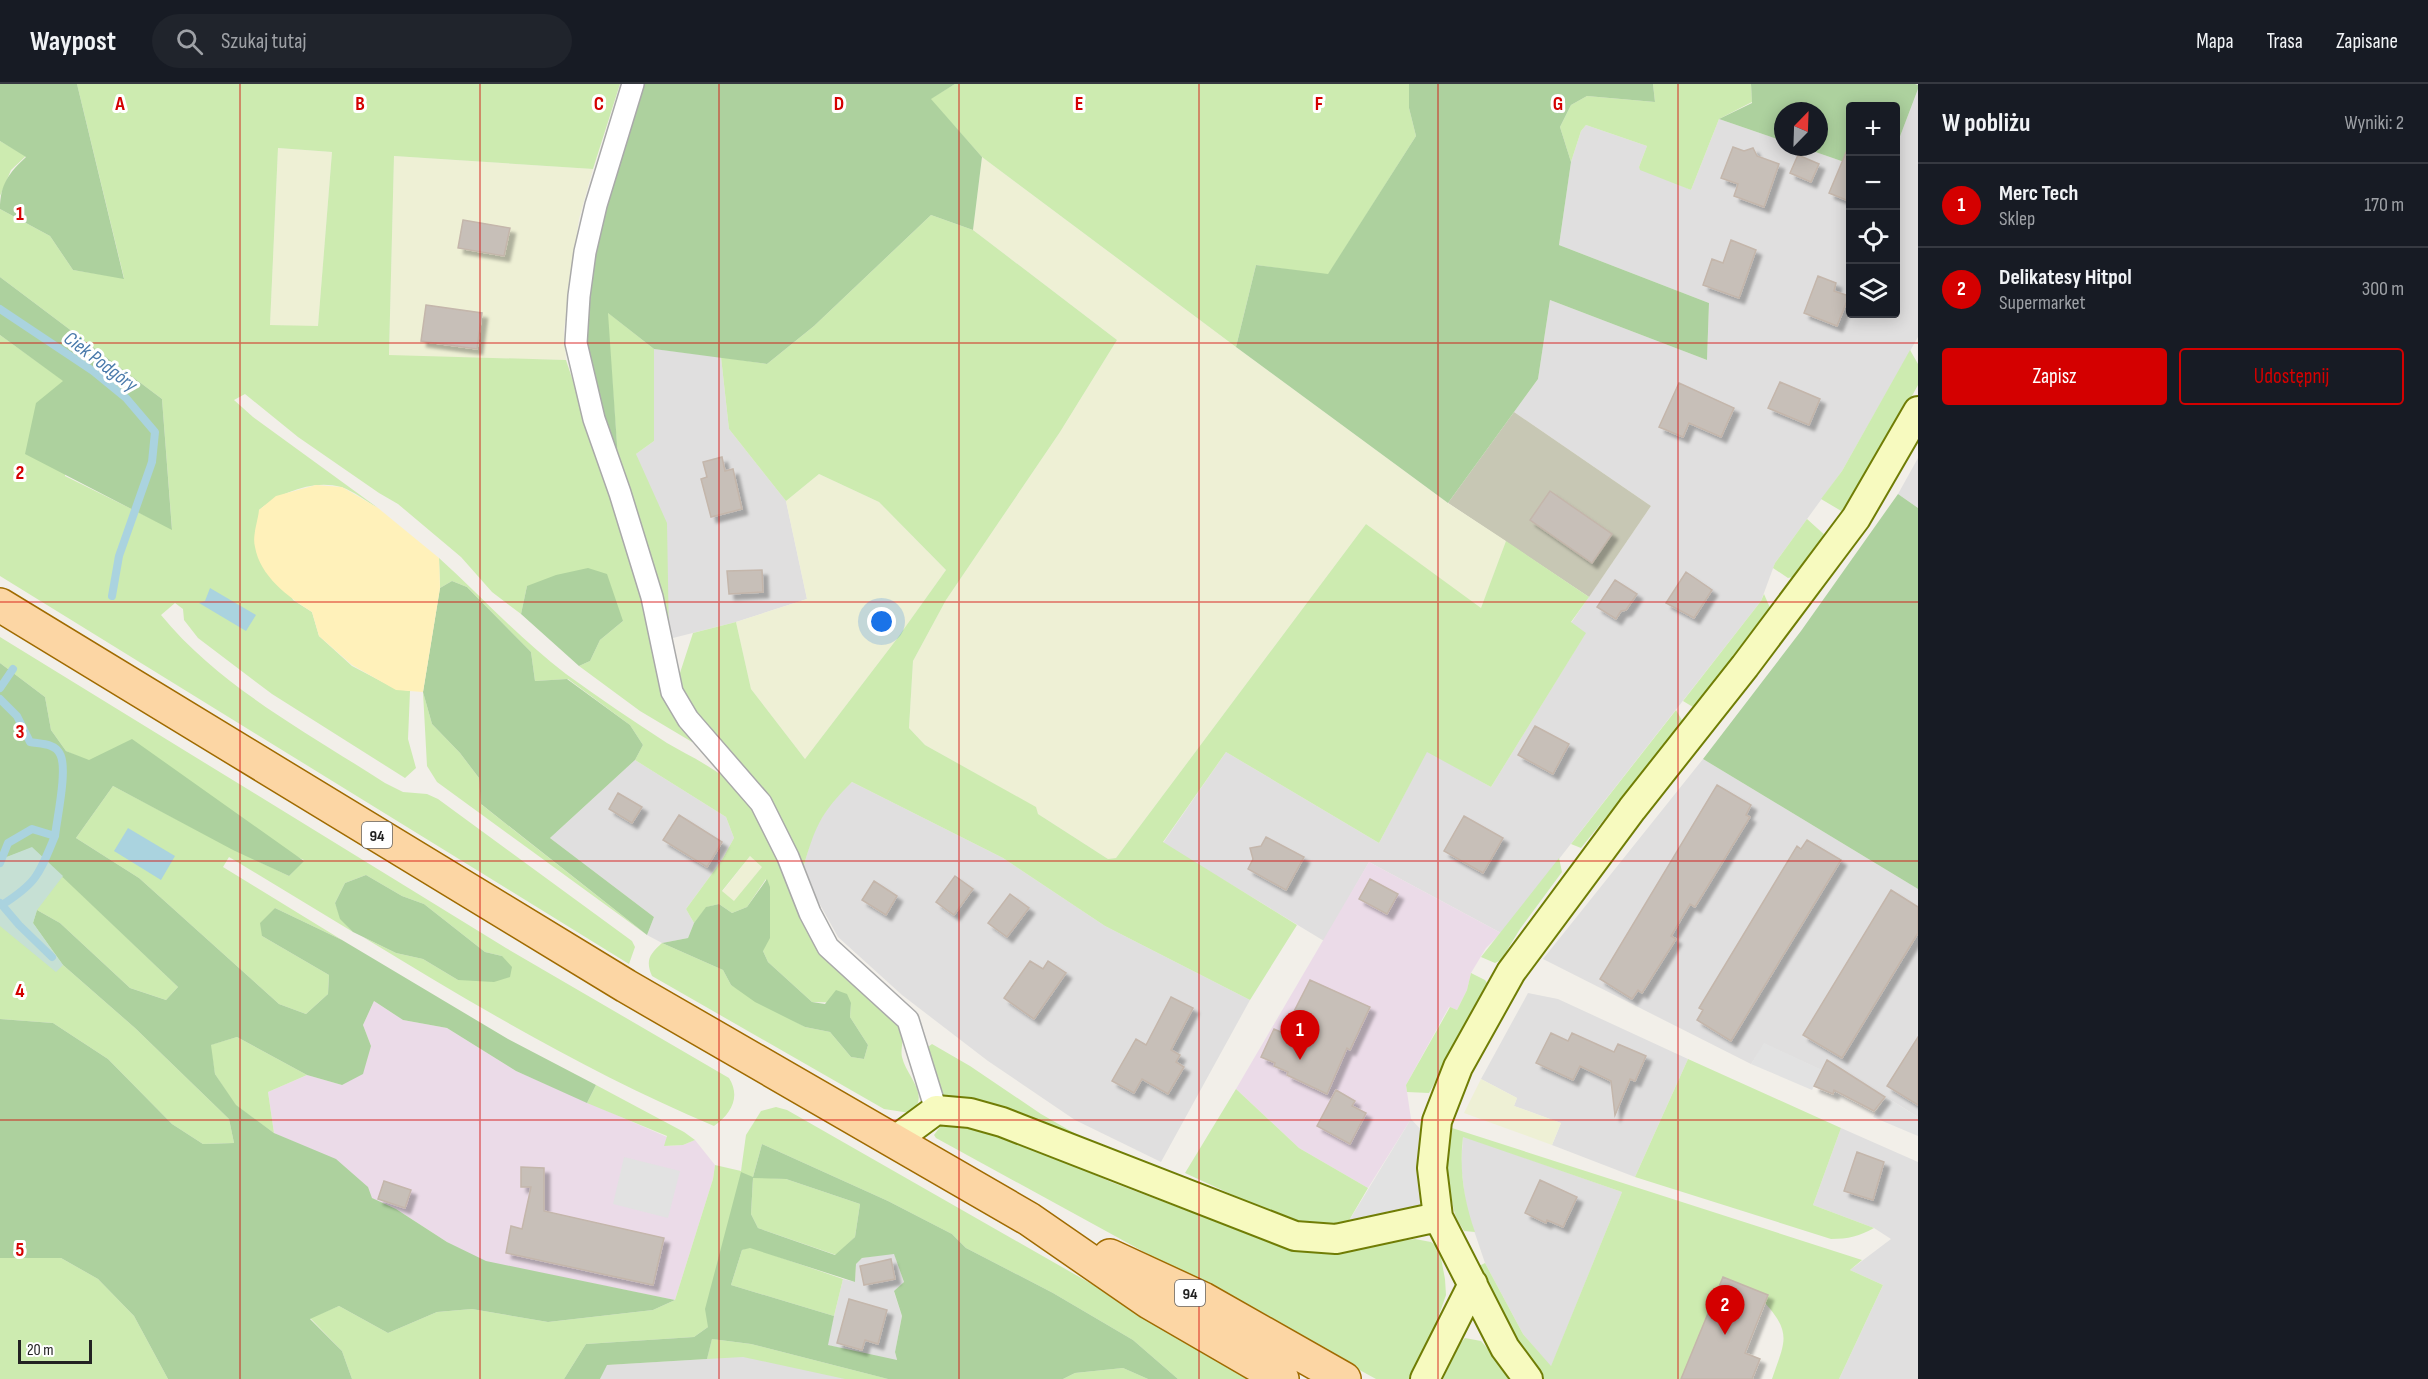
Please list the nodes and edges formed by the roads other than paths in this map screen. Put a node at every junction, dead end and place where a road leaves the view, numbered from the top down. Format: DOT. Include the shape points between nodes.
graph roads {
  1 [pos="633,84"];
  2 [pos="1918,411"];
  3 [pos="0,605"];
  4 [pos="936,1110"];
  5 [pos="894,1142"];
  6 [pos="1438,1217"];
  7 [pos="1029,1219"];
  8 [pos="1473,1284"];
  9 [pos="1282,1379"];
  10 [pos="1344,1379"];
  11 [pos="1425,1379"];
  12 [pos="1528,1379"];
  1 -- 4 [label="street" via="585,252 576,343 594,419 652,597 672,692 688,719 761,803 828,947 908,1020"];
  2 -- 6 [label="street" via="1856,518 1511,972 1458,1067 1437,1121 1432,1168"];
  3 -- 5 [label="main road, 94" via="626,986"];
  4 -- 5 [label="street"];
  4 -- 6 [label="street" via="970,1113 1002,1122 1295,1236 1336,1239"];
  5 -- 7 [label="main road, 94"];
  6 -- 8 [label="street"];
  7 -- 9 [label="main road, 94" via="1149,1302"];
  7 -- 10 [label="main road, 94" via="1203,1299"];
  8 -- 11 [label="street"];
  8 -- 12 [label="street" via="1505,1348"];
}
